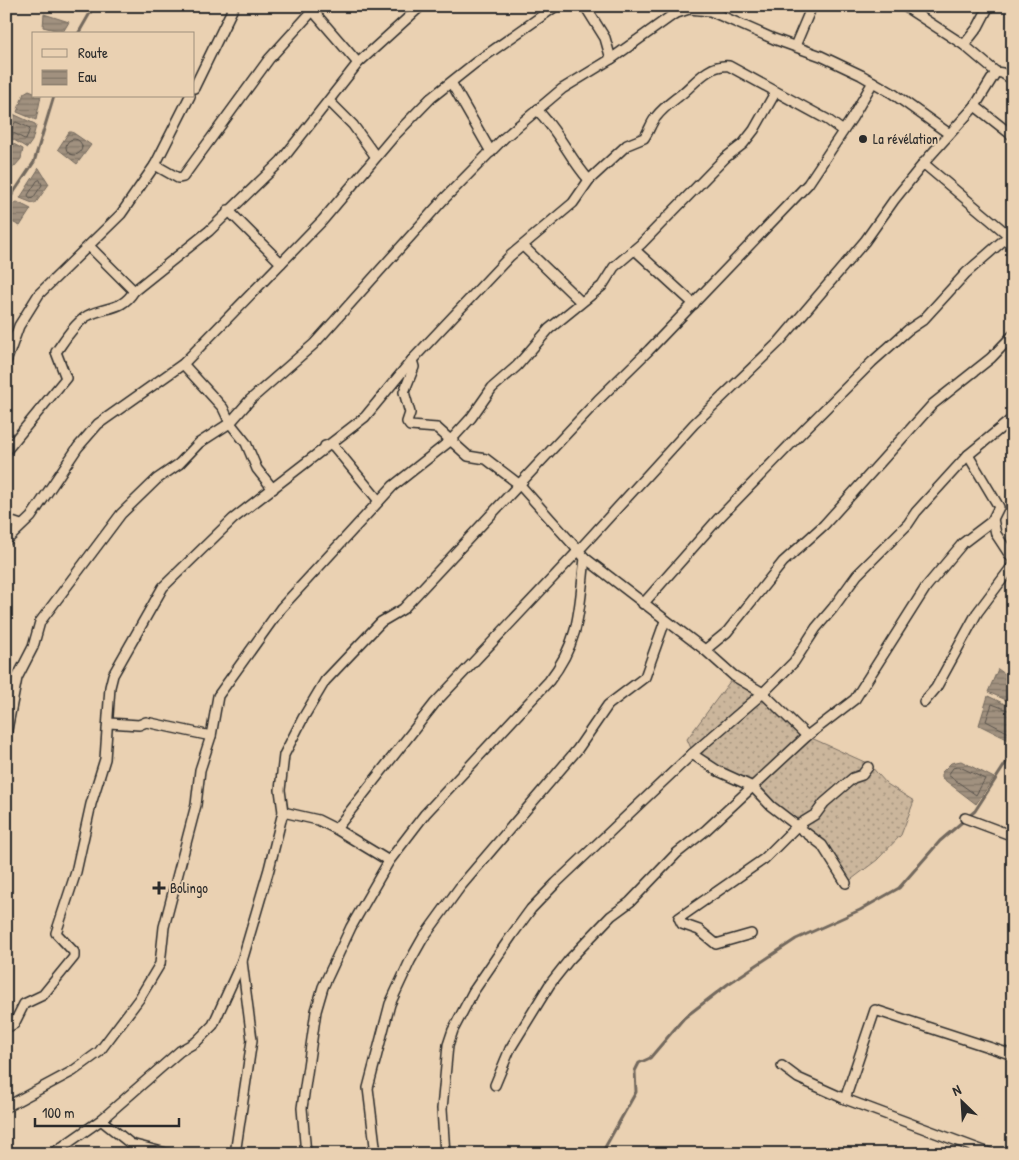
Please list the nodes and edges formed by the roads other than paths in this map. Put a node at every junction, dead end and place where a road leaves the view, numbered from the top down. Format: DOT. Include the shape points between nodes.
graph roads {
  1 [pos="234,6"];
  2 [pos="420,6"];
  3 [pos="556,6"];
  4 [pos="585,6"];
  5 [pos="812,6"];
  6 [pos="904,6"];
  7 [pos="989,6"];
  8 [pos="315,9"];
  9 [pos="964,45"];
  10 [pos="795,46"];
  11 [pos="611,59"];
  12 [pos="358,63"];
  13 [pos="996,72"];
  14 [pos="1013,80"];
  15 [pos="873,82"];
  16 [pos="452,84"];
  17 [pos="195,86"];
  18 [pos="775,93"];
  19 [pos="189,98"];
  20 [pos="330,102"];
  21 [pos="975,106"];
  22 [pos="538,110"];
  23 [pos="844,131"];
  24 [pos="948,133"];
  25 [pos="1013,136"];
  26 [pos="491,152"];
  27 [pos="376,157"];
  28 [pos="923,163"];
  29 [pos="155,165"];
  30 [pos="589,180"];
  31 [pos="228,210"];
  32 [pos="1011,236"];
  33 [pos="523,246"];
  34 [pos="90,247"];
  35 [pos="635,250"];
  36 [pos="281,262"];
  37 [pos="134,290"];
  38 [pos="581,302"];
  39 [pos="694,304"];
  40 [pos="1013,335"];
  41 [pos="412,360"];
  42 [pos="6,362"];
  43 [pos="183,364"];
  44 [pos="1013,418"];
  45 [pos="230,423"];
  46 [pos="450,441"];
  47 [pos="323,448"];
  48 [pos="6,450"];
  49 [pos="968,456"];
  50 [pos="520,485"];
  51 [pos="273,489"];
  52 [pos="379,501"];
  53 [pos="994,519"];
  54 [pos="6,520"];
  55 [pos="21,525"];
  56 [pos="6,541"];
  57 [pos="582,554"];
  58 [pos="1013,560"];
  59 [pos="1013,564"];
  60 [pos="643,604"];
  61 [pos="666,621"];
  62 [pos="705,650"];
  63 [pos="763,693"];
  64 [pos="924,702"];
  65 [pos="109,723"];
  66 [pos="6,734"];
  67 [pos="211,736"];
  68 [pos="807,736"];
  69 [pos="692,754"];
  70 [pos="868,767"];
  71 [pos="753,787"];
  72 [pos="283,812"];
  73 [pos="965,818"];
  74 [pos="798,825"];
  75 [pos="336,829"];
  76 [pos="1013,836"];
  77 [pos="389,861"];
  78 [pos="846,883"];
  79 [pos="751,934"];
  80 [pos="242,961"];
  81 [pos="6,1028"];
  82 [pos="1013,1055"];
  83 [pos="782,1066"];
  84 [pos="495,1085"];
  85 [pos="845,1099"];
  86 [pos="6,1106"];
  87 [pos="101,1120"];
  88 [pos="52,1154"];
  89 [pos="170,1154"];
  90 [pos="235,1154"];
  91 [pos="306,1154"];
  92 [pos="376,1154"];
  93 [pos="445,1154"];
  94 [pos="992,1154"];
  1 -- 17 [label="street"];
  2 -- 12 [label="street"];
  3 -- 16 [label="street" via="475,63"];
  4 -- 11 [label="street" via="605,38"];
  5 -- 10 [label="street"];
  6 -- 9 [label="street"];
  7 -- 9 [label="street"];
  8 -- 12 [label="street"];
  8 -- 29 [label="street" via="269,59 183,177 178,178"];
  9 -- 13 [label="street"];
  10 -- 11 [label="street" via="698,8 674,14"];
  10 -- 15 [label="street"];
  11 -- 22 [label="street" via="562,89"];
  12 -- 20 [label="street"];
  13 -- 14 [label="street"];
  13 -- 21 [label="street"];
  15 -- 23 [label="street"];
  15 -- 24 [label="street"];
  16 -- 26 [label="street"];
  16 -- 27 [label="street" via="431,98"];
  18 -- 23 [label="street"];
  18 -- 30 [label="street" via="729,66 712,70 667,103 654,118 644,138 627,145"];
  18 -- 35 [label="street" via="743,144 724,158"];
  19 -- 29 [label="street"];
  20 -- 27 [label="street" via="353,125"];
  20 -- 31 [label="street" via="280,161"];
  21 -- 24 [label="street"];
  21 -- 25 [label="street"];
  22 -- 26 [label="street"];
  22 -- 30 [label="street"];
  23 -- 39 [label="street" via="808,184"];
  24 -- 28 [label="street"];
  26 -- 45 [label="street" via="423,220 330,328 250,400"];
  27 -- 36 [label="street" via="322,221"];
  28 -- 32 [label="street"];
  28 -- 57 [label="street" via="865,241 779,342 694,424"];
  29 -- 34 [label="street" via="121,214"];
  30 -- 33 [label="street" via="573,203"];
  31 -- 36 [label="street"];
  31 -- 37 [label="street" via="181,256"];
  32 -- 60 [label="street" via="966,273 923,320 872,362 718,519"];
  33 -- 38 [label="street"];
  33 -- 41 [label="street"];
  34 -- 37 [label="street"];
  34 -- 42 [label="street" via="39,294 20,326"];
  35 -- 38 [label="street" via="612,269 602,286"];
  35 -- 39 [label="street"];
  36 -- 43 [label="street"];
  37 -- 48 [label="street" via="128,302 86,316 71,332 56,352 66,378"];
  38 -- 46 [label="street" via="494,386"];
  39 -- 50 [label="street" via="598,400"];
  40 -- 62 [label="street" via="991,358 934,404 834,514 783,562 727,632"];
  41 -- 46 [label="street" via="414,367 404,392 410,413 407,422 414,427 437,428"];
  41 -- 47 [label="street" via="365,417"];
  43 -- 45 [label="street" via="223,408"];
  43 -- 55 [label="street" via="98,424 78,447 31,517"];
  44 -- 49 [label="street"];
  45 -- 51 [label="street" via="246,443 256,469"];
  45 -- 66 [label="street" via="199,443 121,514 40,622 33,647 17,678"];
  46 -- 50 [label="street" via="468,456 486,459"];
  46 -- 52 [label="street"];
  47 -- 51 [label="street"];
  47 -- 52 [label="street" via="332,444"];
  49 -- 53 [label="street" via="999,507"];
  49 -- 63 [label="street" via="908,524 857,575 794,662"];
  50 -- 57 [label="street"];
  50 -- 72 [label="street" via="403,609 381,622 325,681 283,758 280,790"];
  51 -- 65 [label="street" via="233,519 164,587 113,675"];
  52 -- 67 [label="street" via="281,608 235,670 218,696"];
  53 -- 58 [label="street" via="996,534"];
  53 -- 68 [label="street" via="963,543 926,587 855,699"];
  54 -- 55 [label="street"];
  55 -- 56 [label="street"];
  57 -- 60 [label="street"];
  57 -- 75 [label="street" via="436,702"];
  57 -- 77 [label="street" via="576,633 565,662 426,814"];
  59 -- 64 [label="street" via="977,613 945,672"];
  60 -- 61 [label="street"];
  61 -- 62 [label="street"];
  61 -- 92 [label="street" via="645,677 608,705 578,750 460,887 410,961 390,1004 368,1088"];
  62 -- 63 [label="street" via="734,676"];
  63 -- 68 [label="street"];
  63 -- 69 [label="street"];
  65 -- 67 [label="street" via="139,725 146,722"];
  65 -- 81 [label="street" via="106,759 56,933 75,954 43,995 24,1004 14,1024"];
  67 -- 86 [label="street" via="200,770 196,804 164,927 160,964 139,1000 99,1052 73,1071"];
  68 -- 71 [label="street"];
  69 -- 71 [label="street" via="718,771"];
  69 -- 93 [label="street" via="531,909 473,992 452,1030 448,1045 442,1109"];
  70 -- 74 [label="street" via="824,803 816,814"];
  71 -- 74 [label="street" via="771,806"];
  71 -- 84 [label="street" via="677,853 569,960 550,984 510,1049"];
  72 -- 75 [label="street" via="318,820"];
  72 -- 80 [label="street"];
  73 -- 76 [label="street"];
  74 -- 78 [label="street" via="822,845"];
  74 -- 79 [label="street" via="764,859 679,918 682,924 699,930 716,944"];
  75 -- 77 [label="street"];
  77 -- 91 [label="street" via="351,927 323,987 316,1011 302,1108"];
  80 -- 87 [label="street" via="213,1025"];
  80 -- 90 [label="street" via="252,1040"];
  82 -- 85 [label="street" via="875,1010"];
  83 -- 85 [label="street" via="798,1078"];
  85 -- 94 [label="street"];
  87 -- 88 [label="street"];
  87 -- 89 [label="street" via="131,1144"];
}
